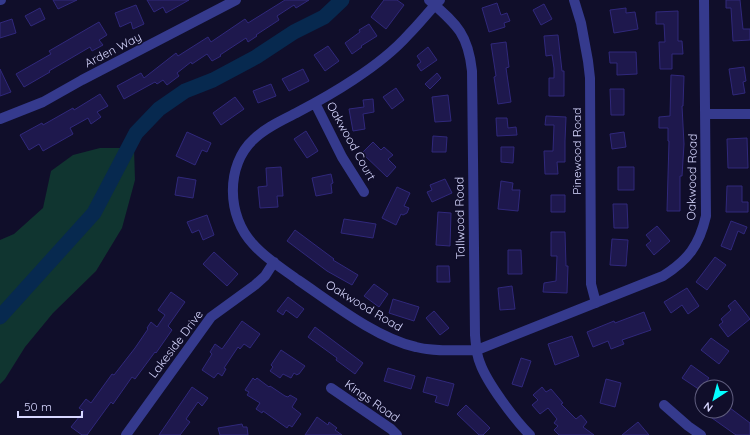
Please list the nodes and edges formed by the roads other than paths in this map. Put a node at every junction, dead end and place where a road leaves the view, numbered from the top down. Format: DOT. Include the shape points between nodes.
graph roads {
  1 [pos="236,0"];
  2 [pos="574,0"];
  3 [pos="704,0"];
  4 [pos="434,2"];
  5 [pos="315,103"];
  6 [pos="706,114"];
  7 [pos="750,114"];
  8 [pos="0,119"];
  9 [pos="364,192"];
  10 [pos="274,262"];
  11 [pos="596,303"];
  12 [pos="476,350"];
  13 [pos="332,388"];
  14 [pos="664,404"];
  15 [pos="126,435"];
  16 [pos="397,435"];
  17 [pos="530,435"];
  18 [pos="702,435"];
  1 -- 8 [label="street, Arden Way" via="43,102"];
  2 -- 11 [label="street, Pinewood Road" via="588,61 591,284"];
  3 -- 6 [label="street, Oakwood Road"];
  4 -- 5 [label="street, Oakwood Road" via="409,35 382,59"];
  4 -- 12 [label="street, Tallwood Road" via="460,30 468,44 471,57"];
  5 -- 9 [label="street, Oakwood Court" via="342,157"];
  5 -- 10 [label="street, Oakwood Road" via="264,130 253,139 237,166 233,192 234,209 239,222 252,244"];
  6 -- 7 [label="street"];
  6 -- 11 [label="street, Oakwood Road" via="706,216 698,241 690,255 663,276"];
  10 -- 12 [label="street, Oakwood Road" via="389,339 417,348"];
  10 -- 15 [label="street, Lakeside Drive" via="256,285 211,317"];
  11 -- 12 [label="street, Oakwood Road"];
  12 -- 17 [label="street, Tallwood Road" via="486,378"];
  13 -- 16 [label="street, Kings Road"];
  14 -- 18 [label="street"];
}
